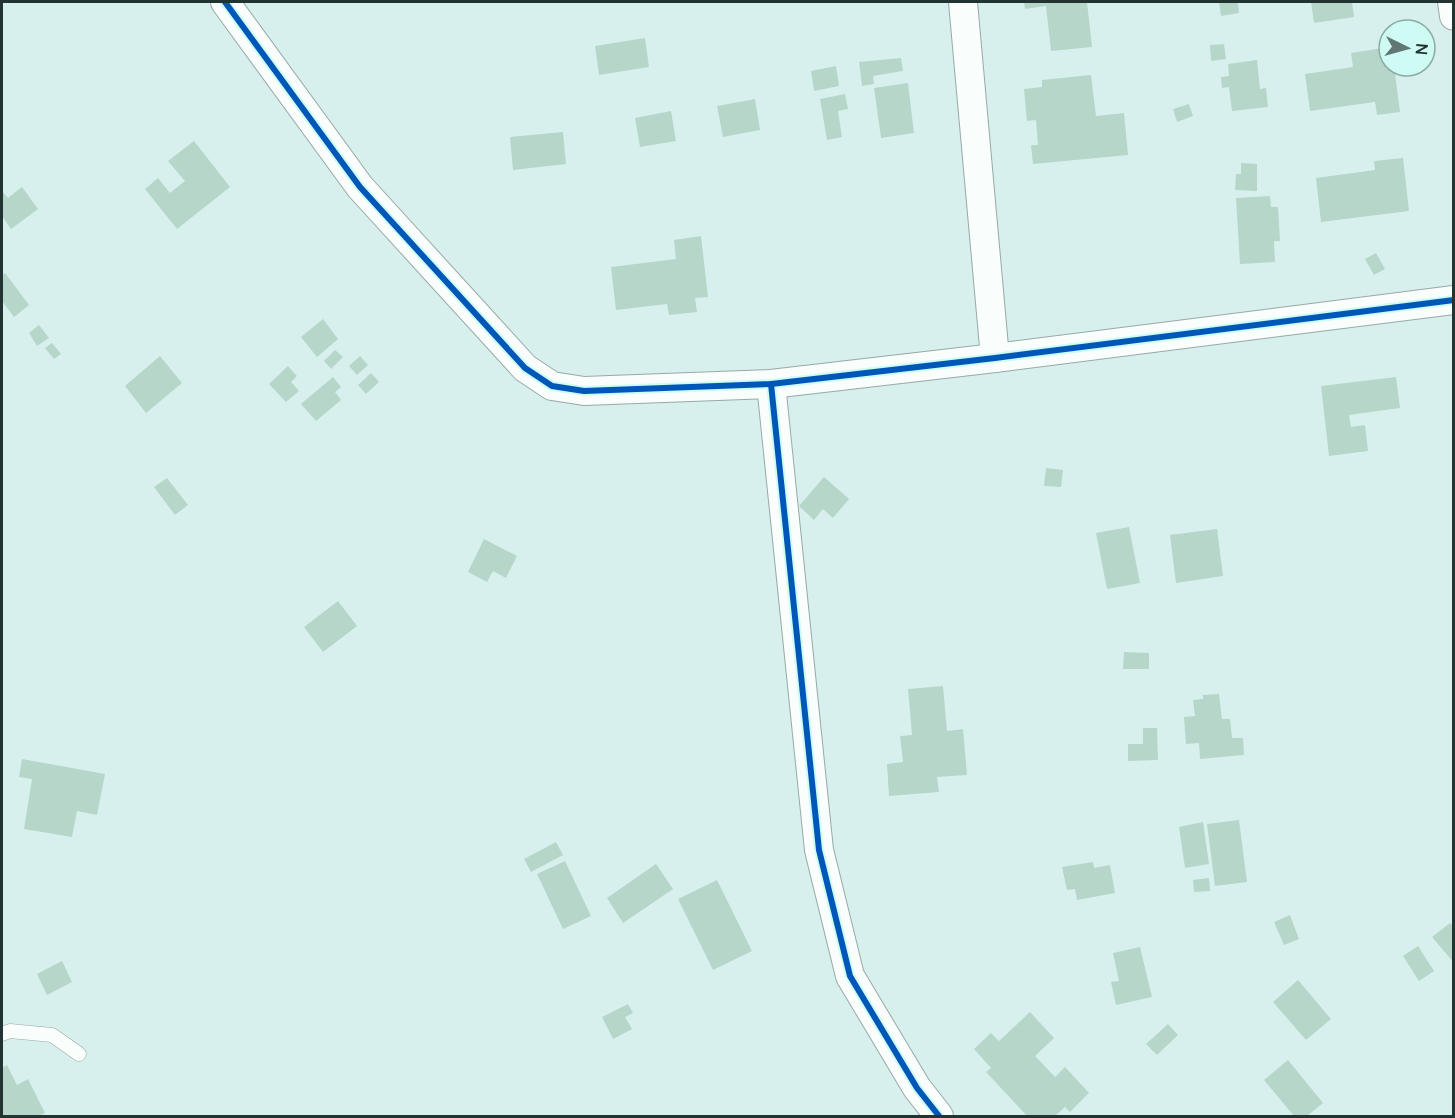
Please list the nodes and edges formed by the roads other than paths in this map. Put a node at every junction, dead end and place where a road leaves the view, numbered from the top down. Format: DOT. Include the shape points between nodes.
graph roads {
  1 [pos="225,2"];
  2 [pos="963,2"];
  3 [pos="1452,2"];
  4 [pos="1454,16"];
  5 [pos="1454,300"];
  6 [pos="995,358"];
  7 [pos="771,384"];
  8 [pos="2,1034"];
  9 [pos="79,1054"];
  10 [pos="939,1116"];
  1 -- 7 [label="street" via="360,187 525,368 552,386 584,391"];
  2 -- 6 [label="street"];
  3 -- 4 [label="street"];
  5 -- 6 [label="street"];
  6 -- 7 [label="street"];
  7 -- 10 [label="street" via="819,850 850,976 917,1088"];
  8 -- 9 [label="lane" via="10,1031 52,1035"];
}
